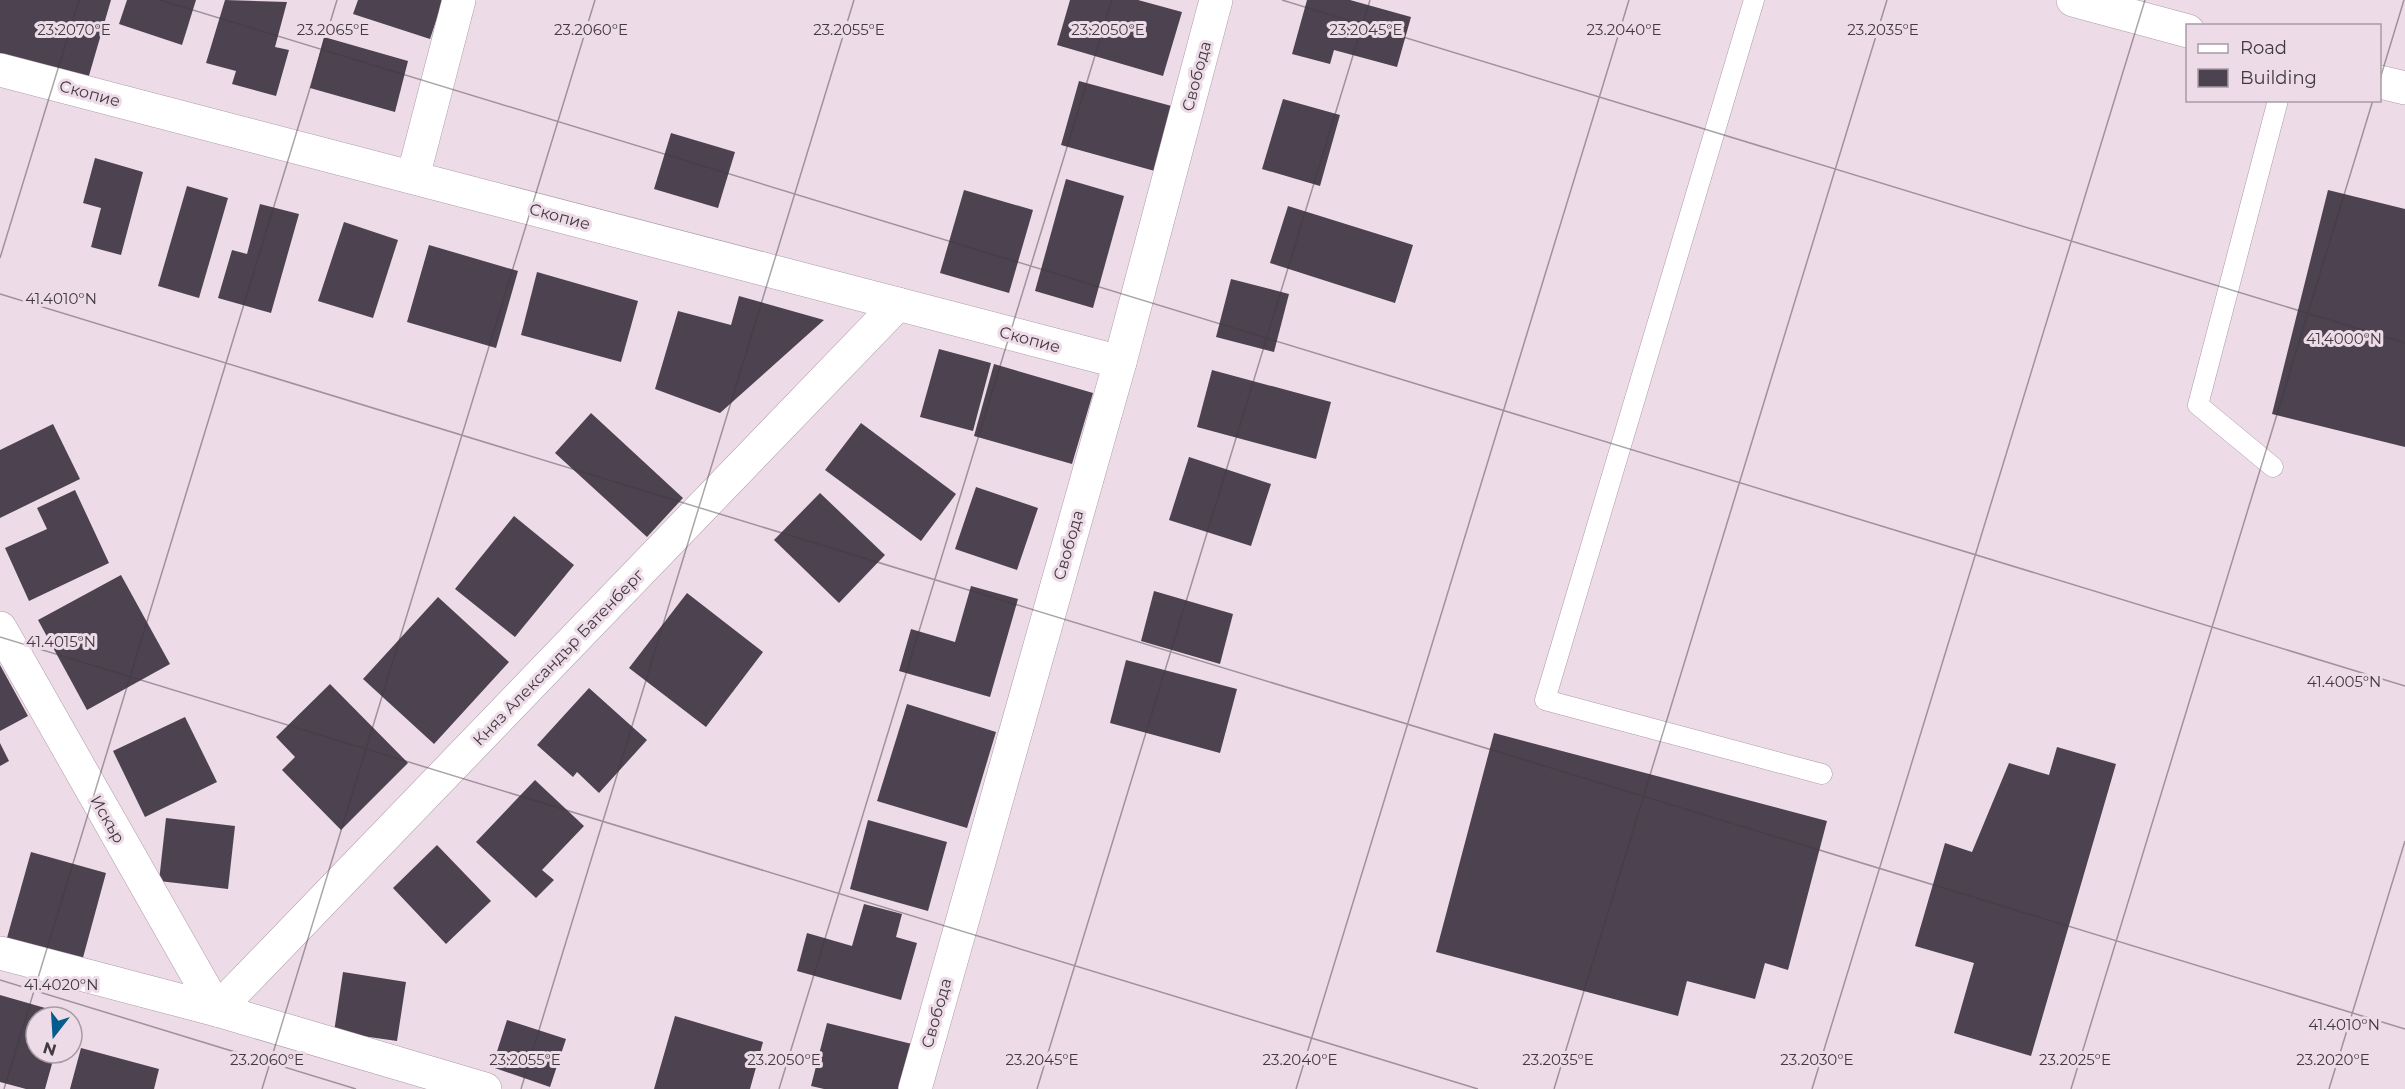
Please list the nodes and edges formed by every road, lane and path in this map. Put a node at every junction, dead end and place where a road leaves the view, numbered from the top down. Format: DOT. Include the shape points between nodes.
graph roads {
  1 [pos="459,0"];
  2 [pos="1216,0"];
  3 [pos="1754,0"];
  4 [pos="2073,0"];
  5 [pos="2186,31"];
  6 [pos="0,70"];
  7 [pos="2381,82"];
  8 [pos="2405,88"];
  9 [pos="2277,102"];
  10 [pos="413,177"];
  11 [pos="898,304"];
  12 [pos="1120,362"];
  13 [pos="2273,467"];
  14 [pos="0,628"];
  15 [pos="1822,774"];
  16 [pos="0,953"];
  17 [pos="217,1010"];
  18 [pos="484,1089"];
  19 [pos="915,1089"];
  1 -- 10 [label="street"];
  2 -- 12 [label="street, Свобода"];
  3 -- 15 [label="lane" via="1545,700"];
  4 -- 5 [label="street"];
  6 -- 10 [label="street, Скопие"];
  7 -- 8 [label="street"];
  9 -- 13 [label="lane" via="2198,405"];
  10 -- 11 [label="street, Скопие"];
  11 -- 12 [label="street, Скопие"];
  11 -- 17 [label="street, Княз Александър Батенберг"];
  12 -- 19 [label="street, Свобода"];
  14 -- 17 [label="street, Искър"];
  16 -- 17 [label="street"];
  17 -- 18 [label="street"];
}
